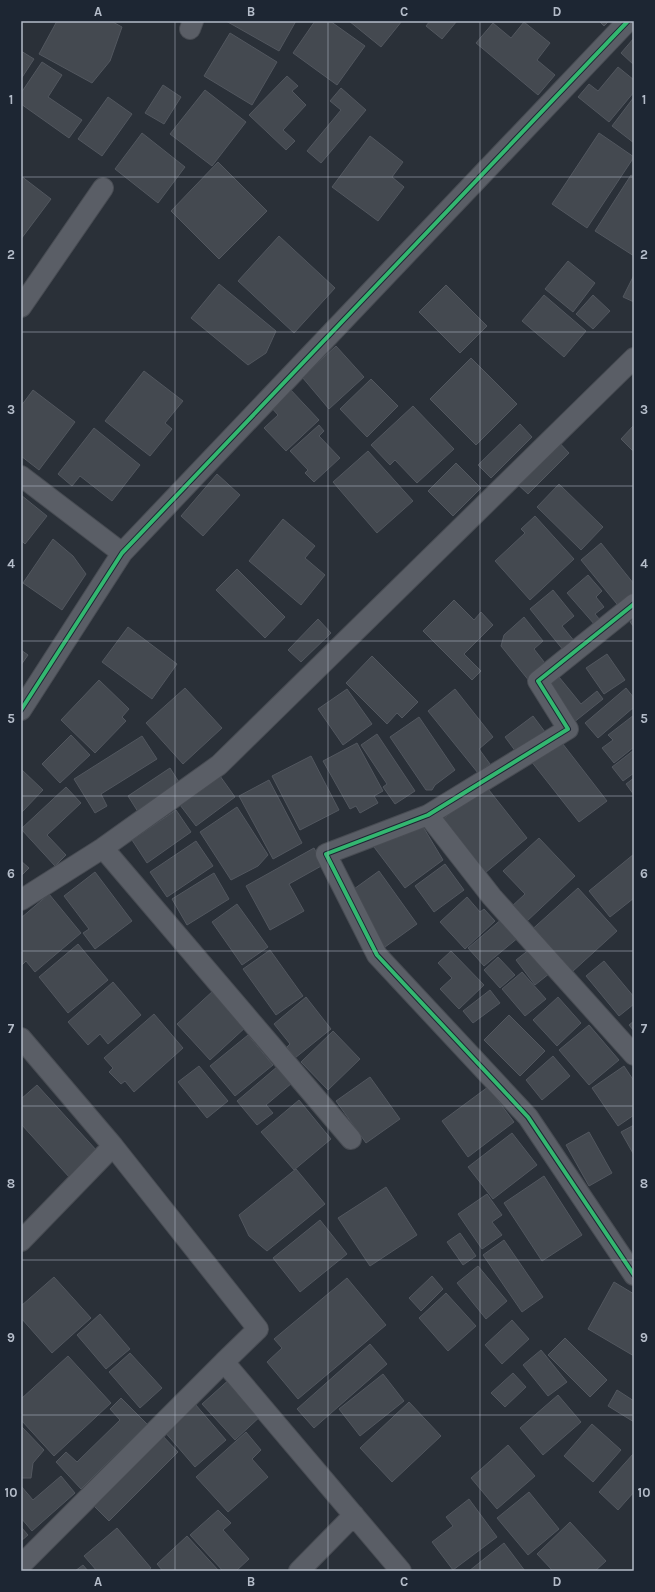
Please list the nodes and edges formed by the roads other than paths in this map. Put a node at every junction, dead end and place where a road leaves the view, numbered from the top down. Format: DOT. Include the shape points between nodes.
graph roads {
  1 [pos="628,21"];
  2 [pos="103,188"];
  3 [pos="21,307"];
  4 [pos="634,358"];
  5 [pos="21,476"];
  6 [pos="122,553"];
  7 [pos="634,604"];
  8 [pos="21,710"];
  9 [pos="428,815"];
  10 [pos="103,848"];
  11 [pos="21,900"];
  12 [pos="21,1038"];
  13 [pos="634,1055"];
  14 [pos="351,1138"];
  15 [pos="112,1146"];
  16 [pos="21,1241"];
  17 [pos="634,1275"];
  18 [pos="224,1362"];
  19 [pos="354,1515"];
  20 [pos="21,1565"];
  21 [pos="299,1571"];
  22 [pos="401,1571"];
  1 -- 6 [label="street"];
  2 -- 3 [label="street"];
  4 -- 10 [label="street" via="219,765"];
  5 -- 6 [label="street"];
  6 -- 8 [label="street"];
  7 -- 9 [label="street" via="538,681 568,729"];
  9 -- 13 [label="street" via="492,897"];
  9 -- 17 [label="street" via="326,854 377,955 528,1117"];
  10 -- 11 [label="street"];
  10 -- 14 [label="street"];
  12 -- 15 [label="street"];
  15 -- 16 [label="street"];
  15 -- 18 [label="street" via="258,1329"];
  18 -- 19 [label="street"];
  18 -- 20 [label="street"];
  19 -- 21 [label="street"];
  19 -- 22 [label="street"];
}
